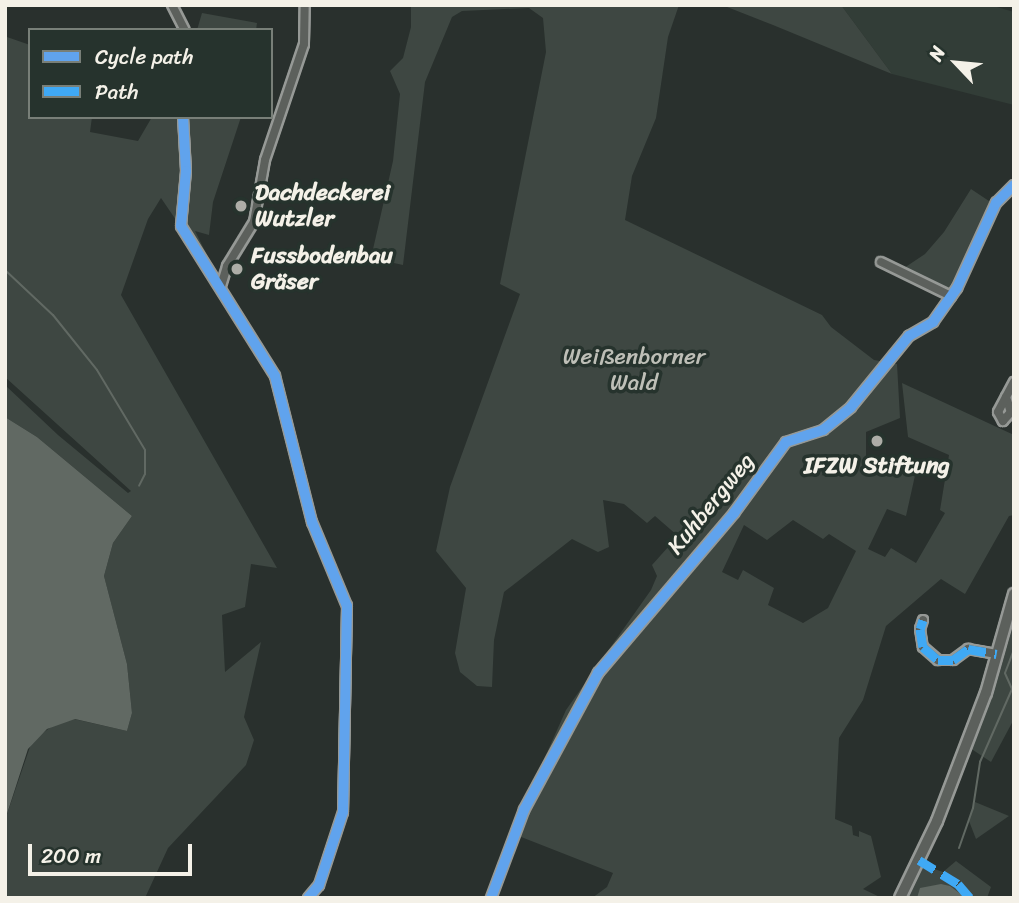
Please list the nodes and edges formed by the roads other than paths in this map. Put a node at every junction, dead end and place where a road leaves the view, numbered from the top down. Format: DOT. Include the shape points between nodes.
graph roads {
  1 [pos="173,5"];
  2 [pos="305,5"];
  3 [pos="184,28"];
  4 [pos="183,119"];
  5 [pos="1014,185"];
  6 [pos="881,262"];
  7 [pos="221,286"];
  8 [pos="951,296"];
  9 [pos="1014,382"];
  10 [pos="1006,397"];
  11 [pos="1014,594"];
  12 [pos="923,620"];
  13 [pos="997,654"];
  14 [pos="308,898"];
  15 [pos="491,898"];
  16 [pos="900,898"];
  1 -- 3 [label="street"];
  2 -- 7 [label="street" via="304,44 265,160 254,222 227,266"];
  4 -- 7 [label="street" via="187,172 181,226 199,260"];
  5 -- 8 [label="street, Kuhbergweg" via="996,203"];
  6 -- 8 [label="street"];
  7 -- 14 [label="street" via="278,383 312,522 341,583 349,621 342,817 319,885"];
  8 -- 15 [label="street, Kuhbergweg" via="933,322 909,336 889,357 851,407 823,430 786,442 734,513 598,673 524,810"];
  9 -- 10 [label="street"];
  11 -- 13 [label="main road"];
  12 -- 13 [label="street" via="923,647 939,660 953,660 968,649"];
  13 -- 16 [label="main road" via="947,795"];
}
